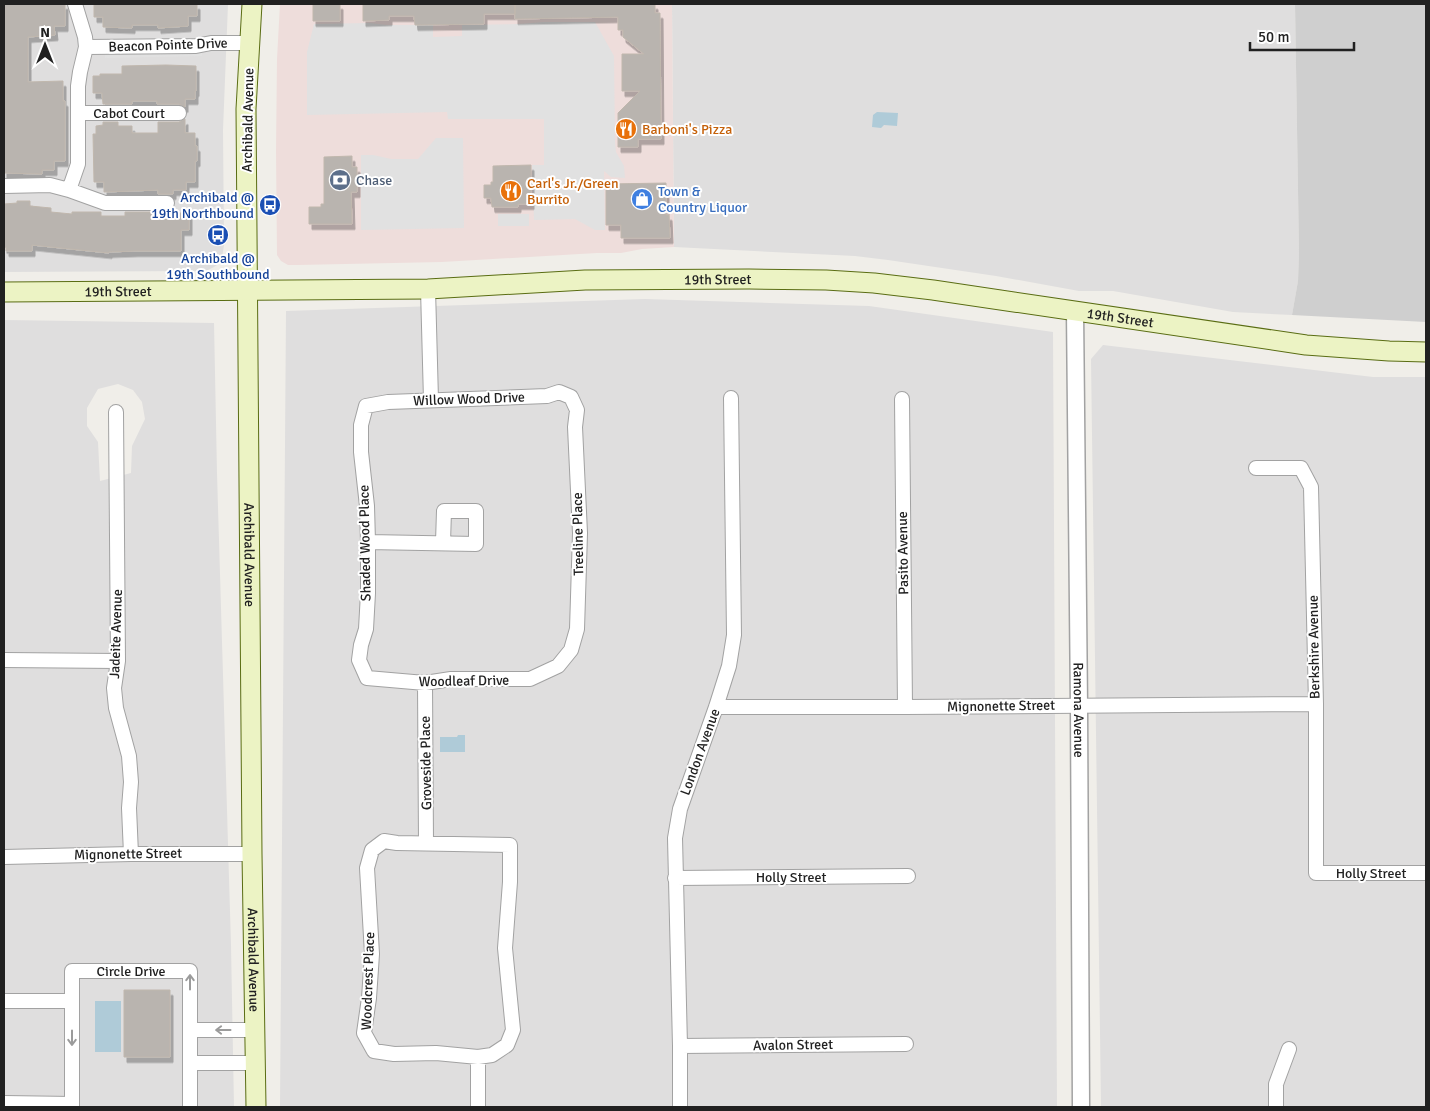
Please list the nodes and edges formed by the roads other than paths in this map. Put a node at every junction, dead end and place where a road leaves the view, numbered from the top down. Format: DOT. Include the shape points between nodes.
graph roads {
  1 [pos="75,4"];
  2 [pos="252,4"];
  3 [pos="250,43"];
  4 [pos="86,47"];
  5 [pos="78,113"];
  6 [pos="179,113"];
  7 [pos="4,186"];
  8 [pos="69,190"];
  9 [pos="167,204"];
  10 [pos="428,289"];
  11 [pos="247,290"];
  12 [pos="4,292"];
  13 [pos="1075,311"];
  14 [pos="1426,352"];
  15 [pos="571,397"];
  16 [pos="730,398"];
  17 [pos="431,400"];
  18 [pos="902,400"];
  19 [pos="366,406"];
  20 [pos="116,412"];
  21 [pos="1256,468"];
  22 [pos="368,542"];
  23 [pos="443,542"];
  24 [pos="4,660"];
  25 [pos="118,661"];
  26 [pos="558,666"];
  27 [pos="367,678"];
  28 [pos="425,683"];
  29 [pos="1316,704"];
  30 [pos="1079,706"];
  31 [pos="716,707"];
  32 [pos="905,707"];
  33 [pos="426,843"];
  34 [pos="131,854"];
  35 [pos="252,854"];
  36 [pos="4,856"];
  37 [pos="1316,873"];
  38 [pos="1426,873"];
  39 [pos="908,876"];
  40 [pos="675,878"];
  41 [pos="72,1001"];
  42 [pos="4,1002"];
  43 [pos="190,1030"];
  44 [pos="256,1030"];
  45 [pos="906,1044"];
  46 [pos="680,1046"];
  47 [pos="1289,1049"];
  48 [pos="478,1057"];
  49 [pos="190,1063"];
  50 [pos="256,1063"];
  51 [pos="4,1103"];
  52 [pos="72,1106"];
  53 [pos="190,1107"];
  54 [pos="256,1107"];
  55 [pos="478,1107"];
  56 [pos="680,1107"];
  57 [pos="1081,1107"];
  58 [pos="1276,1107"];
  1 -- 4 [label="street"];
  2 -- 3 [label="main road, Archibald Avenue"];
  3 -- 4 [label="street, Beacon Pointe Drive"];
  3 -- 11 [label="main road, Archibald Avenue" via="246,109"];
  4 -- 5 [label="street" via="78,86"];
  5 -- 6 [label="street, Cabot Court"];
  5 -- 8 [label="street" via="78,164"];
  7 -- 8 [label="street" via="50,185"];
  8 -- 9 [label="street" via="105,204"];
  10 -- 11 [label="main road, 19th Street"];
  10 -- 13 [label="main road, 19th Street" via="594,280 826,280 932,290"];
  10 -- 17 [label="street"];
  11 -- 12 [label="main road, 19th Street"];
  11 -- 35 [label="main road, Archibald Avenue"];
  13 -- 14 [label="main road, 19th Street" via="1306,345"];
  13 -- 30 [label="street, Ramona Avenue"];
  15 -- 17 [label="street, Willow Wood Drive" via="560,392 547,396"];
  15 -- 26 [label="street, Treeline Place" via="577,410 580,533 577,629 571,650"];
  16 -- 31 [label="street, London Avenue" via="734,635 729,666"];
  17 -- 19 [label="street, Willow Wood Drive"];
  18 -- 32 [label="street, Pasito Avenue"];
  19 -- 22 [label="street, Shaded Wood Place" via="360,425"];
  20 -- 25 [label="street, Jadeite Avenue"];
  21 -- 29 [label="street, Berkshire Avenue" via="1301,468 1311,486"];
  22 -- 23 [label="street"];
  22 -- 27 [label="street, Shaded Wood Place" via="366,629 359,660"];
  24 -- 25 [label="street"];
  25 -- 34 [label="street, Jadeite Avenue" via="114,688 129,756"];
  26 -- 28 [label="street, Woodleaf Drive" via="530,680"];
  27 -- 28 [label="street, Woodleaf Drive"];
  28 -- 33 [label="street, Groveside Place"];
  29 -- 30 [label="street, Mignonette Street"];
  29 -- 37 [label="street, Berkshire Avenue"];
  30 -- 32 [label="street, Mignonette Street"];
  30 -- 57 [label="street, Ramona Avenue"];
  31 -- 32 [label="street, Mignonette Street"];
  31 -- 40 [label="street, London Avenue" via="680,809 675,838"];
  33 -- 48 [label="street" via="510,845 505,948 513,1030 507,1045 492,1055"];
  33 -- 48 [label="street, Woodcrest Place" via="384,841 372,850 367,868 372,954 364,1033 374,1051 394,1054 436,1052"];
  34 -- 35 [label="street, Mignonette Street"];
  34 -- 36 [label="street, Mignonette Street"];
  35 -- 44 [label="main road, Archibald Avenue"];
  37 -- 38 [label="street, Holly Street"];
  39 -- 40 [label="street, Holly Street"];
  40 -- 46 [label="street, London Avenue"];
  41 -- 42 [label="street"];
  43 -- 41 [label="street, Circle Drive, one-way" via="190,972 72,972"];
  41 -- 52 [label="street, Circle Drive, one-way"];
  44 -- 43 [label="street, one-way"];
  43 -- 49 [label="street, Circle Drive"];
  44 -- 50 [label="main road, Archibald Avenue"];
  45 -- 46 [label="street, Avalon Street"];
  46 -- 56 [label="street, London Avenue"];
  47 -- 58 [label="street" via="1276,1084"];
  48 -- 55 [label="street"];
  49 -- 50 [label="street"];
  49 -- 53 [label="street, Circle Drive"];
  50 -- 54 [label="main road, Archibald Avenue"];
  51 -- 52 [label="street"];
}
